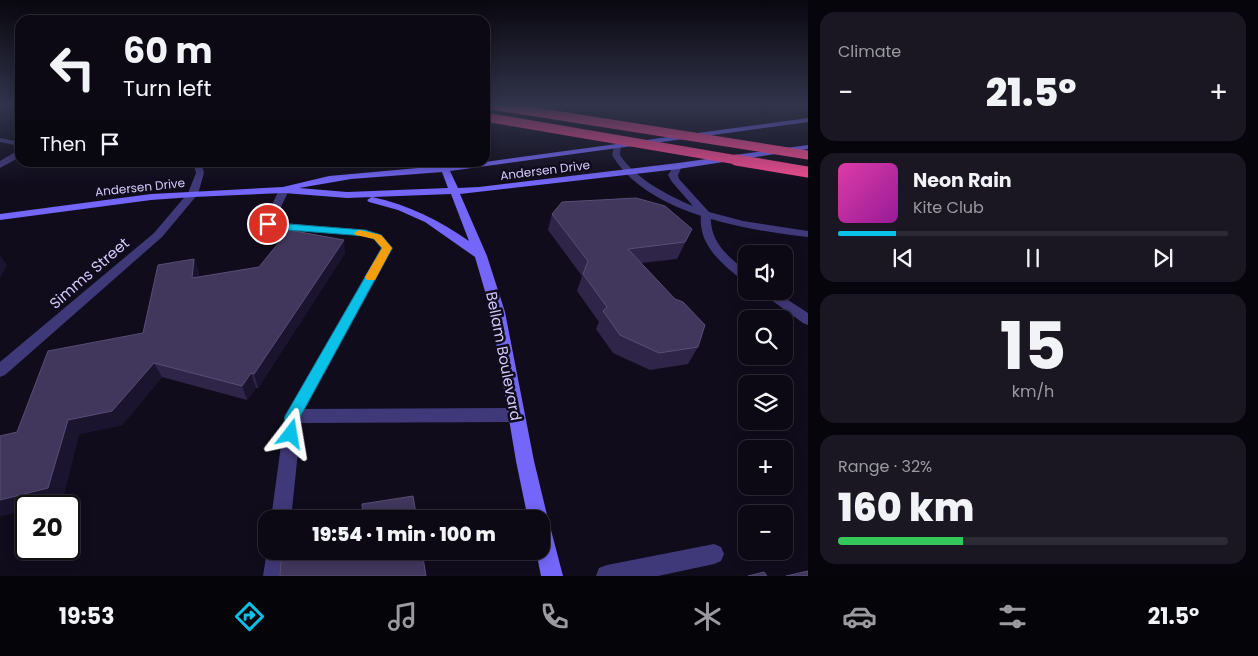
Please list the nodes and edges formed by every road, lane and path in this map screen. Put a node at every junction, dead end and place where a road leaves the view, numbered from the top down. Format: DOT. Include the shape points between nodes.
graph roads {
  1 [pos="567,131"];
  2 [pos="655,131"];
  3 [pos="728,131"];
  4 [pos="0,140"];
  5 [pos="15,143"];
  6 [pos="618,146"];
  7 [pos="808,147"];
  8 [pos="808,155"];
  9 [pos="15,156"];
  10 [pos="490,163"];
  11 [pos="0,165"];
  12 [pos="678,166"];
  13 [pos="198,167"];
  14 [pos="460,167"];
  15 [pos="445,169"];
  16 [pos="630,172"];
  17 [pos="808,172"];
  18 [pos="284,190"];
  19 [pos="456,192"];
  20 [pos="193,194"];
  21 [pos="347,196"];
  22 [pos="706,214"];
  23 [pos="0,217"];
  24 [pos="808,234"];
  25 [pos="481,256"];
  26 [pos="738,270"];
  27 [pos="779,300"];
  28 [pos="808,320"];
  29 [pos="0,371"];
  30 [pos="516,415"];
  31 [pos="293,416"];
  32 [pos="282,510"];
  33 [pos="536,510"];
  34 [pos="714,554"];
  35 [pos="276,560"];
  36 [pos="548,560"];
  37 [pos="274,576"];
  38 [pos="552,576"];
  39 [pos="607,576"];
  1 -- 17 [label="highway, bridge"];
  2 -- 8 [label="highway, bridge"];
  3 -- 6 [label="main road, Andersen Drive"];
  4 -- 5 [label="street"];
  6 -- 10 [label="main road, Andersen Drive"];
  6 -- 16 [label="street" via="616,155"];
  7 -- 12 [label="main road, Andersen Drive"];
  9 -- 11 [label="street"];
  12 -- 16 [label="main road, Andersen Drive"];
  12 -- 22 [label="street" via="673,174 675,180"];
  13 -- 20 [label="street" via="200,173"];
  14 -- 15 [label="main road, Andersen Drive"];
  15 -- 18 [label="main road, Andersen Drive" via="337,177"];
  15 -- 19 [label="main road, Bellam Boulevard"];
  16 -- 19 [label="main road, Andersen Drive"];
  16 -- 22 [label="street" via="669,200"];
  18 -- 20 [label="main road, Andersen Drive"];
  18 -- 21 [label="main road, Andersen Drive"];
  18 -- 31 [label="street" via="268,224 365,233 378,237 387,248"];
  19 -- 21 [label="main road, Andersen Drive"];
  19 -- 25 [label="main road, Bellam Boulevard"];
  20 -- 23 [label="main road, Andersen Drive"];
  20 -- 29 [label="street, Simms Street" via="158,235"];
  21 -- 25 [label="main road" via="394,204 420,214 448,230"];
  22 -- 24 [label="street" via="763,228"];
  22 -- 26 [label="street" via="707,237 717,252"];
  25 -- 30 [label="main road, Bellam Boulevard" via="501,327"];
  27 -- 28 [label="street"];
  30 -- 31 [label="street"];
  30 -- 33 [label="main road, Bellam Boulevard"];
  31 -- 32 [label="street"];
  34 -- 39 [label="street"];
  35 -- 37 [label="street"];
  36 -- 38 [label="main road"];
}
